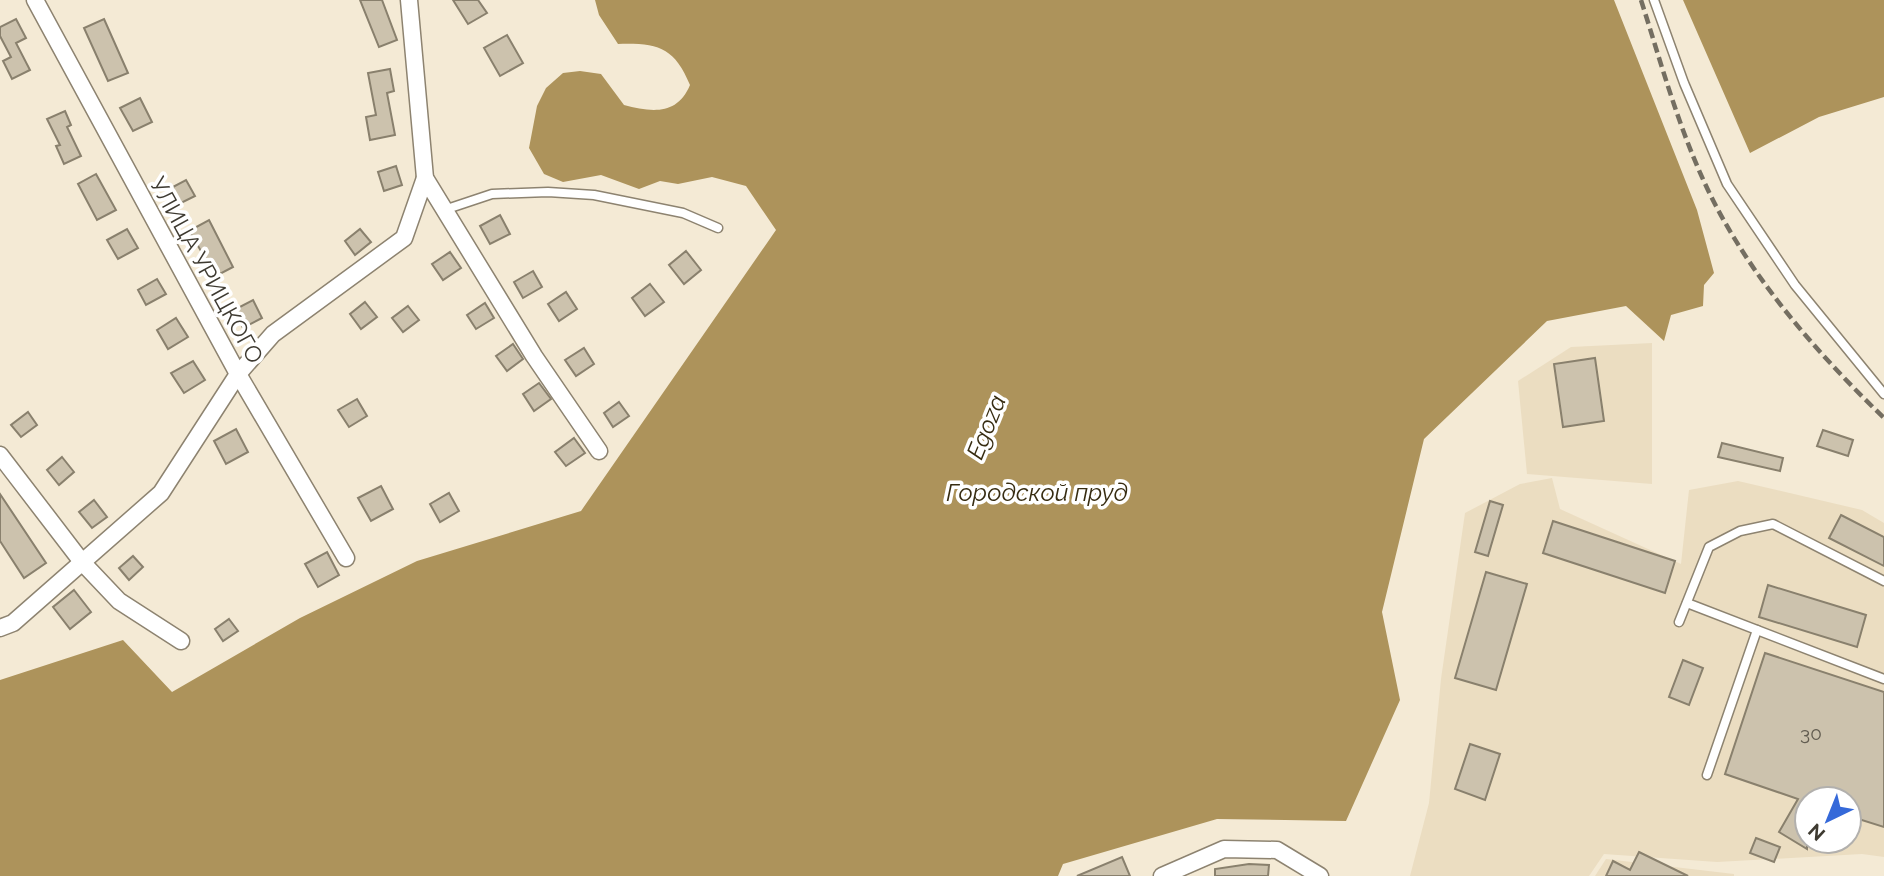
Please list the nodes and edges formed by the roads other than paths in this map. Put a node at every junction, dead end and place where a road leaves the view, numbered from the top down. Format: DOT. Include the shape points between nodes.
graph roads {
  1 [pos="35,0"];
  2 [pos="409,0"];
  3 [pos="1654,0"];
  4 [pos="425,178"];
  5 [pos="444,210"];
  6 [pos="718,228"];
  7 [pos="238,374"];
  8 [pos="1884,394"];
  9 [pos="599,451"];
  10 [pos="0,455"];
  11 [pos="346,558"];
  12 [pos="82,562"];
  13 [pos="1884,581"];
  14 [pos="1686,603"];
  15 [pos="1679,622"];
  16 [pos="0,628"];
  17 [pos="1757,630"];
  18 [pos="181,641"];
  19 [pos="1884,678"];
  20 [pos="1707,775"];
  21 [pos="1162,876"];
  22 [pos="1320,876"];
  1 -- 7 [label="street, УЛИЦА УРИЦКОГО"];
  2 -- 4 [label="street"];
  3 -- 8 [label="lane" via="1727,184 1796,285"];
  4 -- 5 [label="street"];
  4 -- 7 [label="street" via="404,238 272,334"];
  5 -- 6 [label="lane" via="492,194 571,193 683,213"];
  5 -- 9 [label="street"];
  7 -- 11 [label="street, УЛИЦА УРИЦКОГО"];
  7 -- 12 [label="street" via="161,493"];
  10 -- 12 [label="street"];
  12 -- 16 [label="street" via="13,623"];
  12 -- 18 [label="street" via="119,601"];
  13 -- 14 [label="lane" via="1773,524 1740,531 1709,547"];
  14 -- 15 [label="lane"];
  14 -- 17 [label="lane"];
  17 -- 19 [label="lane"];
  17 -- 20 [label="lane"];
  21 -- 22 [label="street" via="1224,849 1277,850"];
}
